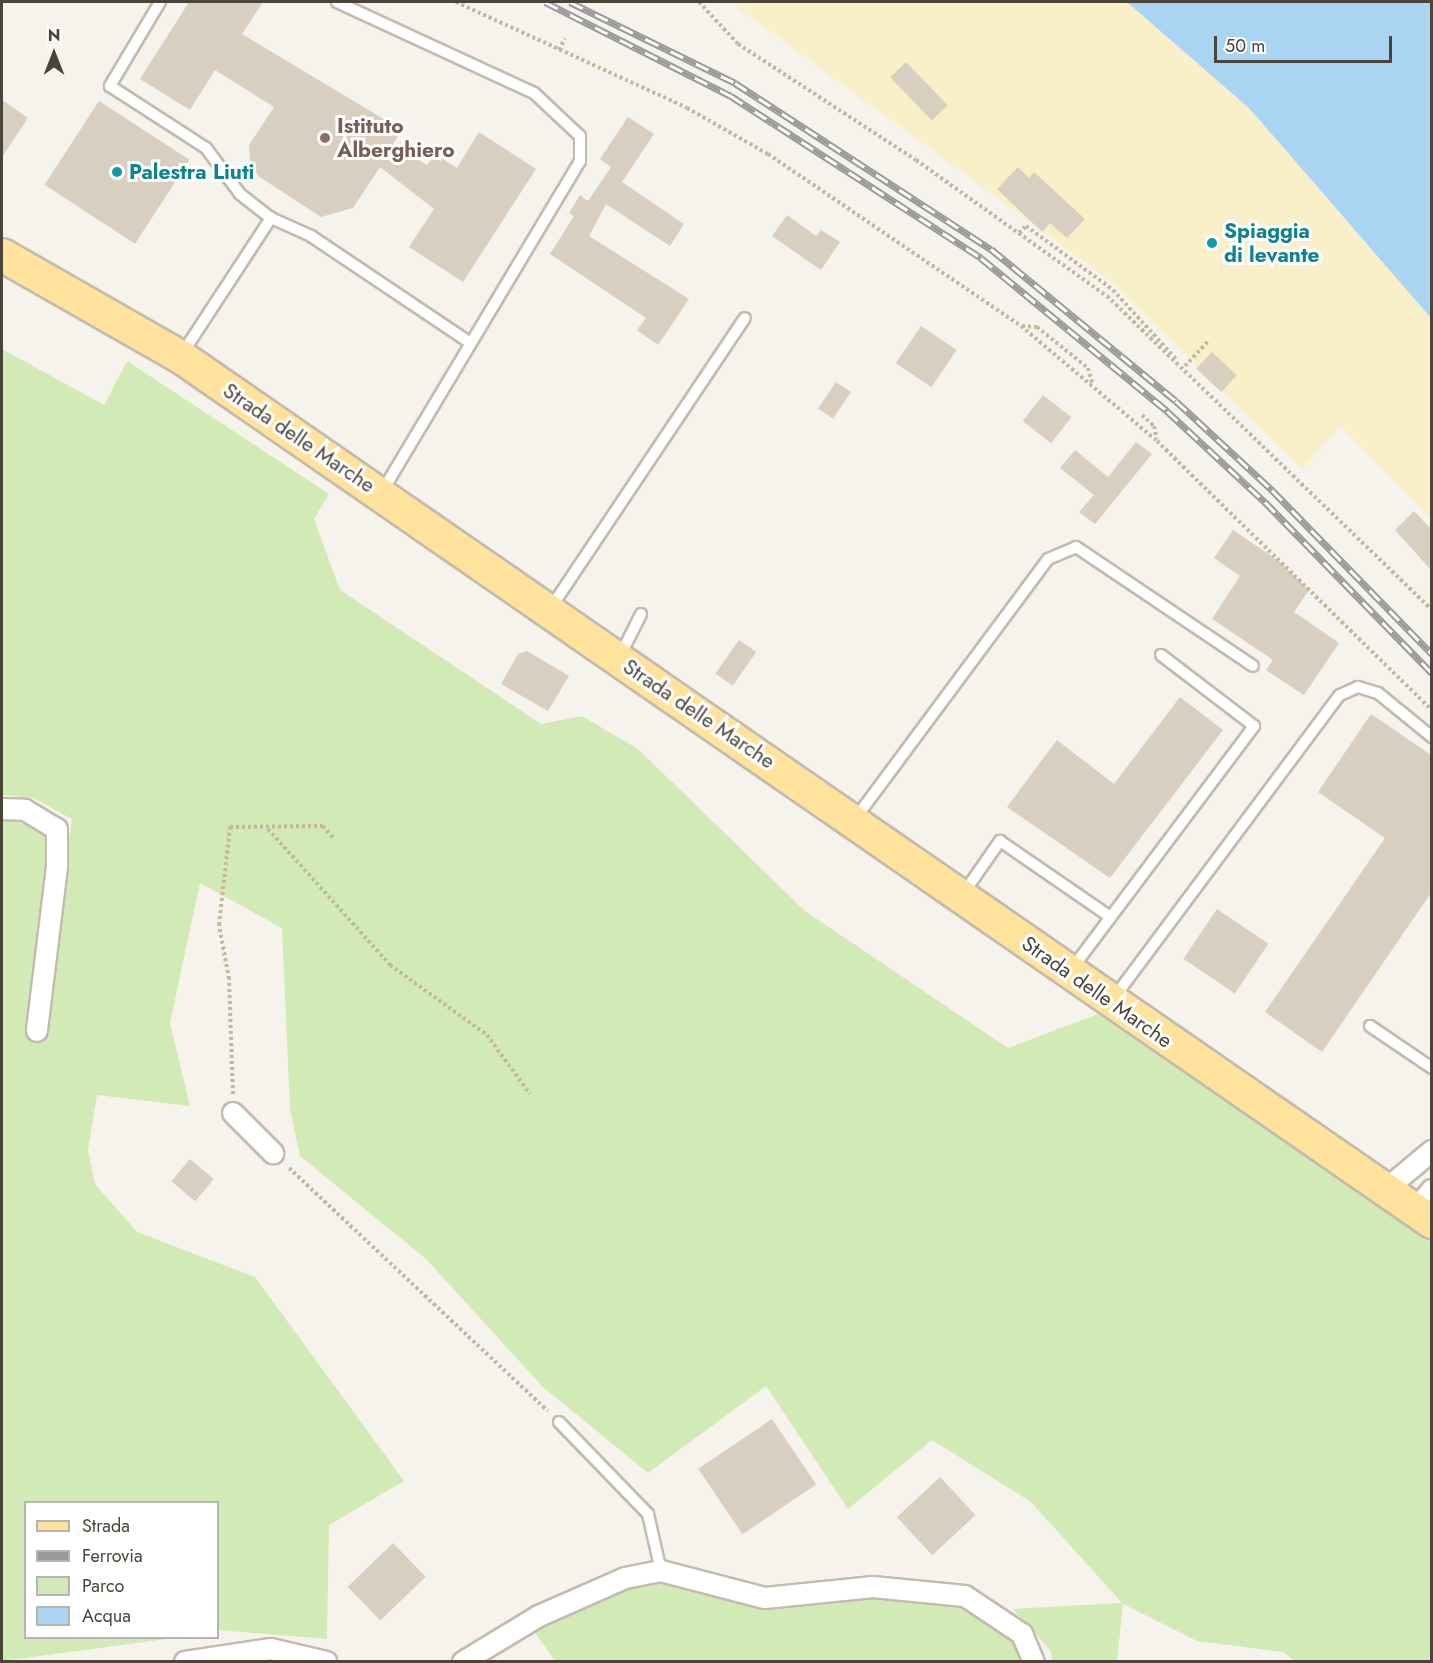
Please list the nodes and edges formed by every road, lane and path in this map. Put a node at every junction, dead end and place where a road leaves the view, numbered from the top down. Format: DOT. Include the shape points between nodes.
graph roads {
  1 [pos="160,2"];
  2 [pos="337,2"];
  3 [pos="456,2"];
  4 [pos="699,2"];
  5 [pos="565,38"];
  6 [pos="559,50"];
  7 [pos="271,218"];
  8 [pos="1019,233"];
  9 [pos="2,255"];
  10 [pos="745,318"];
  11 [pos="1021,326"];
  12 [pos="469,342"];
  13 [pos="1207,342"];
  14 [pos="181,357"];
  15 [pos="1178,362"];
  16 [pos="1185,366"];
  17 [pos="1092,384"];
  18 [pos="1142,416"];
  19 [pos="1157,441"];
  20 [pos="381,494"];
  21 [pos="550,610"];
  22 [pos="1431,610"];
  23 [pos="641,614"];
  24 [pos="1161,655"];
  25 [pos="618,659"];
  26 [pos="1252,666"];
  27 [pos="1431,710"];
  28 [pos="1431,737"];
  29 [pos="2,809"];
  30 [pos="855,819"];
  31 [pos="267,828"];
  32 [pos="333,838"];
  33 [pos="960,898"];
  34 [pos="1109,916"];
  35 [pos="1069,973"];
  36 [pos="1111,1002"];
  37 [pos="1370,1026"];
  38 [pos="37,1031"];
  39 [pos="1431,1068"];
  40 [pos="530,1094"];
  41 [pos="233,1113"];
  42 [pos="1431,1151"];
  43 [pos="273,1153"];
  44 [pos="1385,1190"];
  45 [pos="1426,1207"];
  46 [pos="559,1422"];
  47 [pos="661,1570"];
  48 [pos="185,1662"];
  49 [pos="327,1662"];
  50 [pos="463,1662"];
  51 [pos="1034,1662"];
  1 -- 7 [label="lane" via="110,86 206,147 240,194"];
  2 -- 12 [label="lane" via="534,93 580,136 580,161"];
  3 -- 6 [label="path"];
  4 -- 8 [label="path" via="738,44"];
  5 -- 6 [label="path"];
  6 -- 11 [label="path" via="687,108 768,154"];
  7 -- 12 [label="lane" via="311,236"];
  7 -- 14 [label="lane"];
  8 -- 15 [label="path" via="1107,296"];
  8 -- 15 [label="path" via="1026,226 1113,290"];
  9 -- 14 [label="main road, Strada delle Marche"];
  10 -- 21 [label="lane"];
  11 -- 17 [label="path"];
  11 -- 17 [label="path" via="1037,327 1064,348 1088,368"];
  12 -- 20 [label="lane"];
  13 -- 16 [label="path"];
  14 -- 20 [label="main road, Strada delle Marche"];
  15 -- 22 [label="path"];
  17 -- 19 [label="path"];
  18 -- 19 [label="path" via="1154,426"];
  19 -- 27 [label="path"];
  20 -- 21 [label="main road, Strada delle Marche"];
  21 -- 25 [label="main road, Strada delle Marche"];
  23 -- 25 [label="lane"];
  24 -- 34 [label="lane" via="1254,726"];
  25 -- 30 [label="main road, Strada delle Marche"];
  26 -- 30 [label="lane" via="1076,547 1048,559"];
  28 -- 36 [label="lane" via="1378,693 1358,687 1340,695"];
  29 -- 38 [label="street" via="25,810 57,829 57,867"];
  30 -- 33 [label="main road, Strada delle Marche"];
  31 -- 32 [label="path" via="323,826"];
  31 -- 40 [label="path" via="390,965 487,1035"];
  31 -- 41 [label="path" via="230,827 220,888"];
  33 -- 34 [label="lane" via="1000,841"];
  33 -- 35 [label="main road, Strada delle Marche"];
  34 -- 35 [label="lane"];
  35 -- 36 [label="main road, Strada delle Marche"];
  36 -- 44 [label="main road, Strada delle Marche"];
  37 -- 39 [label="lane"];
  41 -- 43 [label="street"];
  42 -- 44 [label="street"];
  43 -- 46 [label="path"];
  44 -- 45 [label="main road, Strada delle Marche"];
  46 -- 47 [label="lane" via="648,1514"];
  47 -- 50 [label="street" via="625,1578 539,1616"];
  47 -- 51 [label="street" via="765,1598 873,1587 965,1596 1022,1634"];
  48 -- 49 [label="street" via="271,1649"];
}
